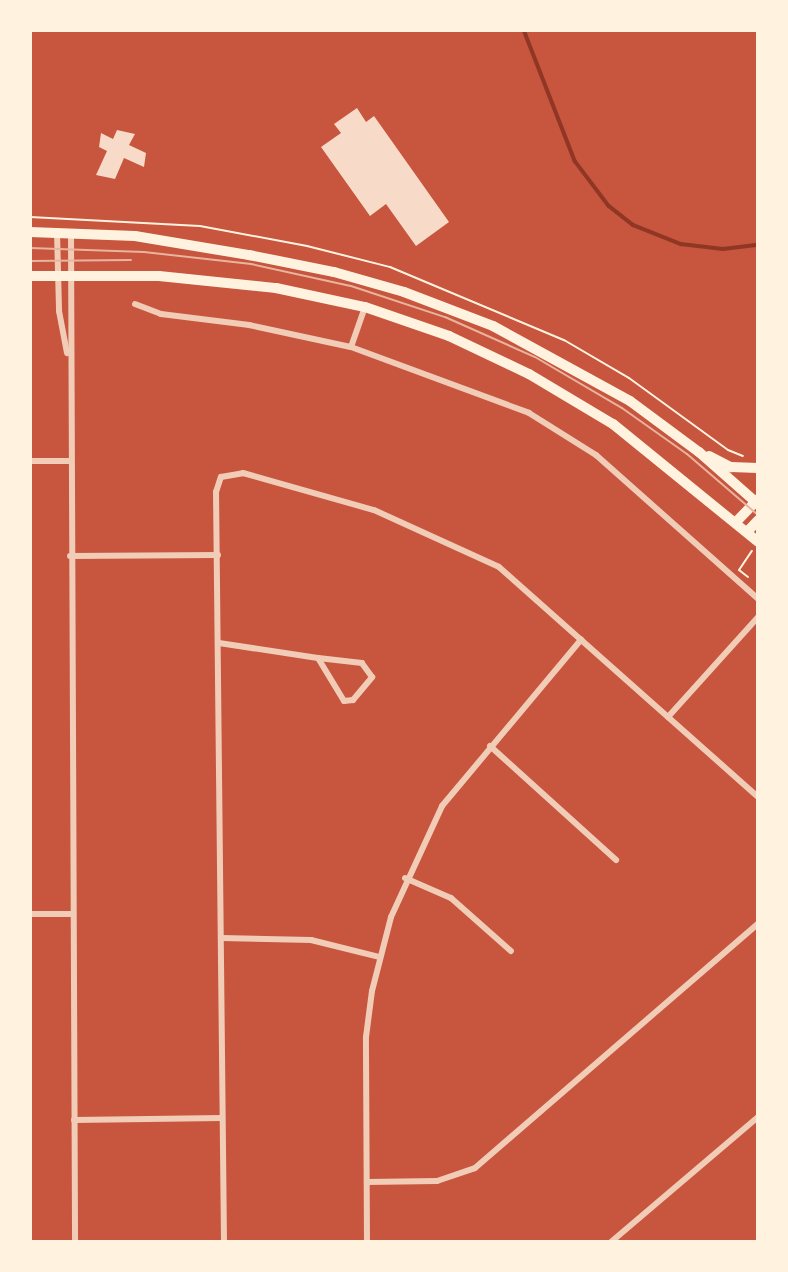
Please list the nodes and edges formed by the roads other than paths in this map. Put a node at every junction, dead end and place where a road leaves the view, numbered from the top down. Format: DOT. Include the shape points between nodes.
graph roads {
  1 [pos="30,232"];
  2 [pos="57,232"];
  3 [pos="71,232"];
  4 [pos="30,276"];
  5 [pos="58,276"];
  6 [pos="72,276"];
  7 [pos="135,304"];
  8 [pos="365,307"];
  9 [pos="351,347"];
  10 [pos="69,366"];
  11 [pos="699,452"];
  12 [pos="30,461"];
  13 [pos="69,461"];
  14 [pos="758,468"];
  15 [pos="758,502"];
  16 [pos="758,520"];
  17 [pos="736,522"];
  18 [pos="747,532"];
  19 [pos="758,542"];
  20 [pos="218,555"];
  21 [pos="70,556"];
  22 [pos="758,599"];
  23 [pos="758,617"];
  24 [pos="581,640"];
  25 [pos="219,643"];
  26 [pos="318,658"];
  27 [pos="668,717"];
  28 [pos="490,746"];
  29 [pos="758,797"];
  30 [pos="616,860"];
  31 [pos="405,878"];
  32 [pos="30,914"];
  33 [pos="73,914"];
  34 [pos="758,923"];
  35 [pos="221,938"];
  36 [pos="511,951"];
  37 [pos="379,957"];
  38 [pos="758,1117"];
  39 [pos="222,1118"];
  40 [pos="75,1120"];
  41 [pos="367,1182"];
  42 [pos="75,1242"];
  43 [pos="224,1242"];
  44 [pos="368,1242"];
  45 [pos="611,1242"];
  1 -- 2 [label="highway"];
  2 -- 3 [label="highway"];
  2 -- 5 [label="street"];
  3 -- 6 [label="street"];
  3 -- 11 [label="highway" via="135,236 292,262 404,292 493,326 551,355 630,401"];
  4 -- 5 [label="highway"];
  5 -- 6 [label="highway"];
  5 -- 10 [label="street"];
  6 -- 8 [label="highway" via="228,282"];
  6 -- 10 [label="street"];
  7 -- 9 [label="street" via="161,314 249,325"];
  8 -- 9 [label="street"];
  8 -- 17 [label="highway" via="482,350 582,403"];
  9 -- 22 [label="street" via="429,372 541,420 596,455"];
  10 -- 13 [label="street"];
  11 -- 14 [label="highway" via="731,467"];
  11 -- 15 [label="highway"];
  12 -- 13 [label="street"];
  13 -- 21 [label="street"];
  15 -- 17 [label="highway"];
  16 -- 18 [label="highway"];
  17 -- 18 [label="highway"];
  18 -- 19 [label="highway"];
  20 -- 21 [label="street"];
  20 -- 24 [label="street" via="218,482 228,474 243,473 374,510 439,537 499,567"];
  20 -- 25 [label="street"];
  21 -- 33 [label="street"];
  23 -- 27 [label="street"];
  24 -- 27 [label="street"];
  24 -- 28 [label="street"];
  25 -- 26 [label="street"];
  25 -- 35 [label="street"];
  26 -- 26 [label="street" via="344,701 353,700 372,677 362,663"];
  27 -- 29 [label="street"];
  28 -- 30 [label="street"];
  28 -- 31 [label="street" via="442,806"];
  31 -- 36 [label="street" via="451,898"];
  31 -- 37 [label="street"];
  32 -- 33 [label="street"];
  33 -- 40 [label="street"];
  34 -- 41 [label="street" via="475,1168 437,1181"];
  35 -- 37 [label="street" via="311,940"];
  35 -- 39 [label="street"];
  37 -- 41 [label="street" via="366,1037"];
  38 -- 45 [label="street"];
  39 -- 40 [label="street"];
  39 -- 43 [label="street"];
  40 -- 42 [label="street"];
  41 -- 44 [label="street"];
}
